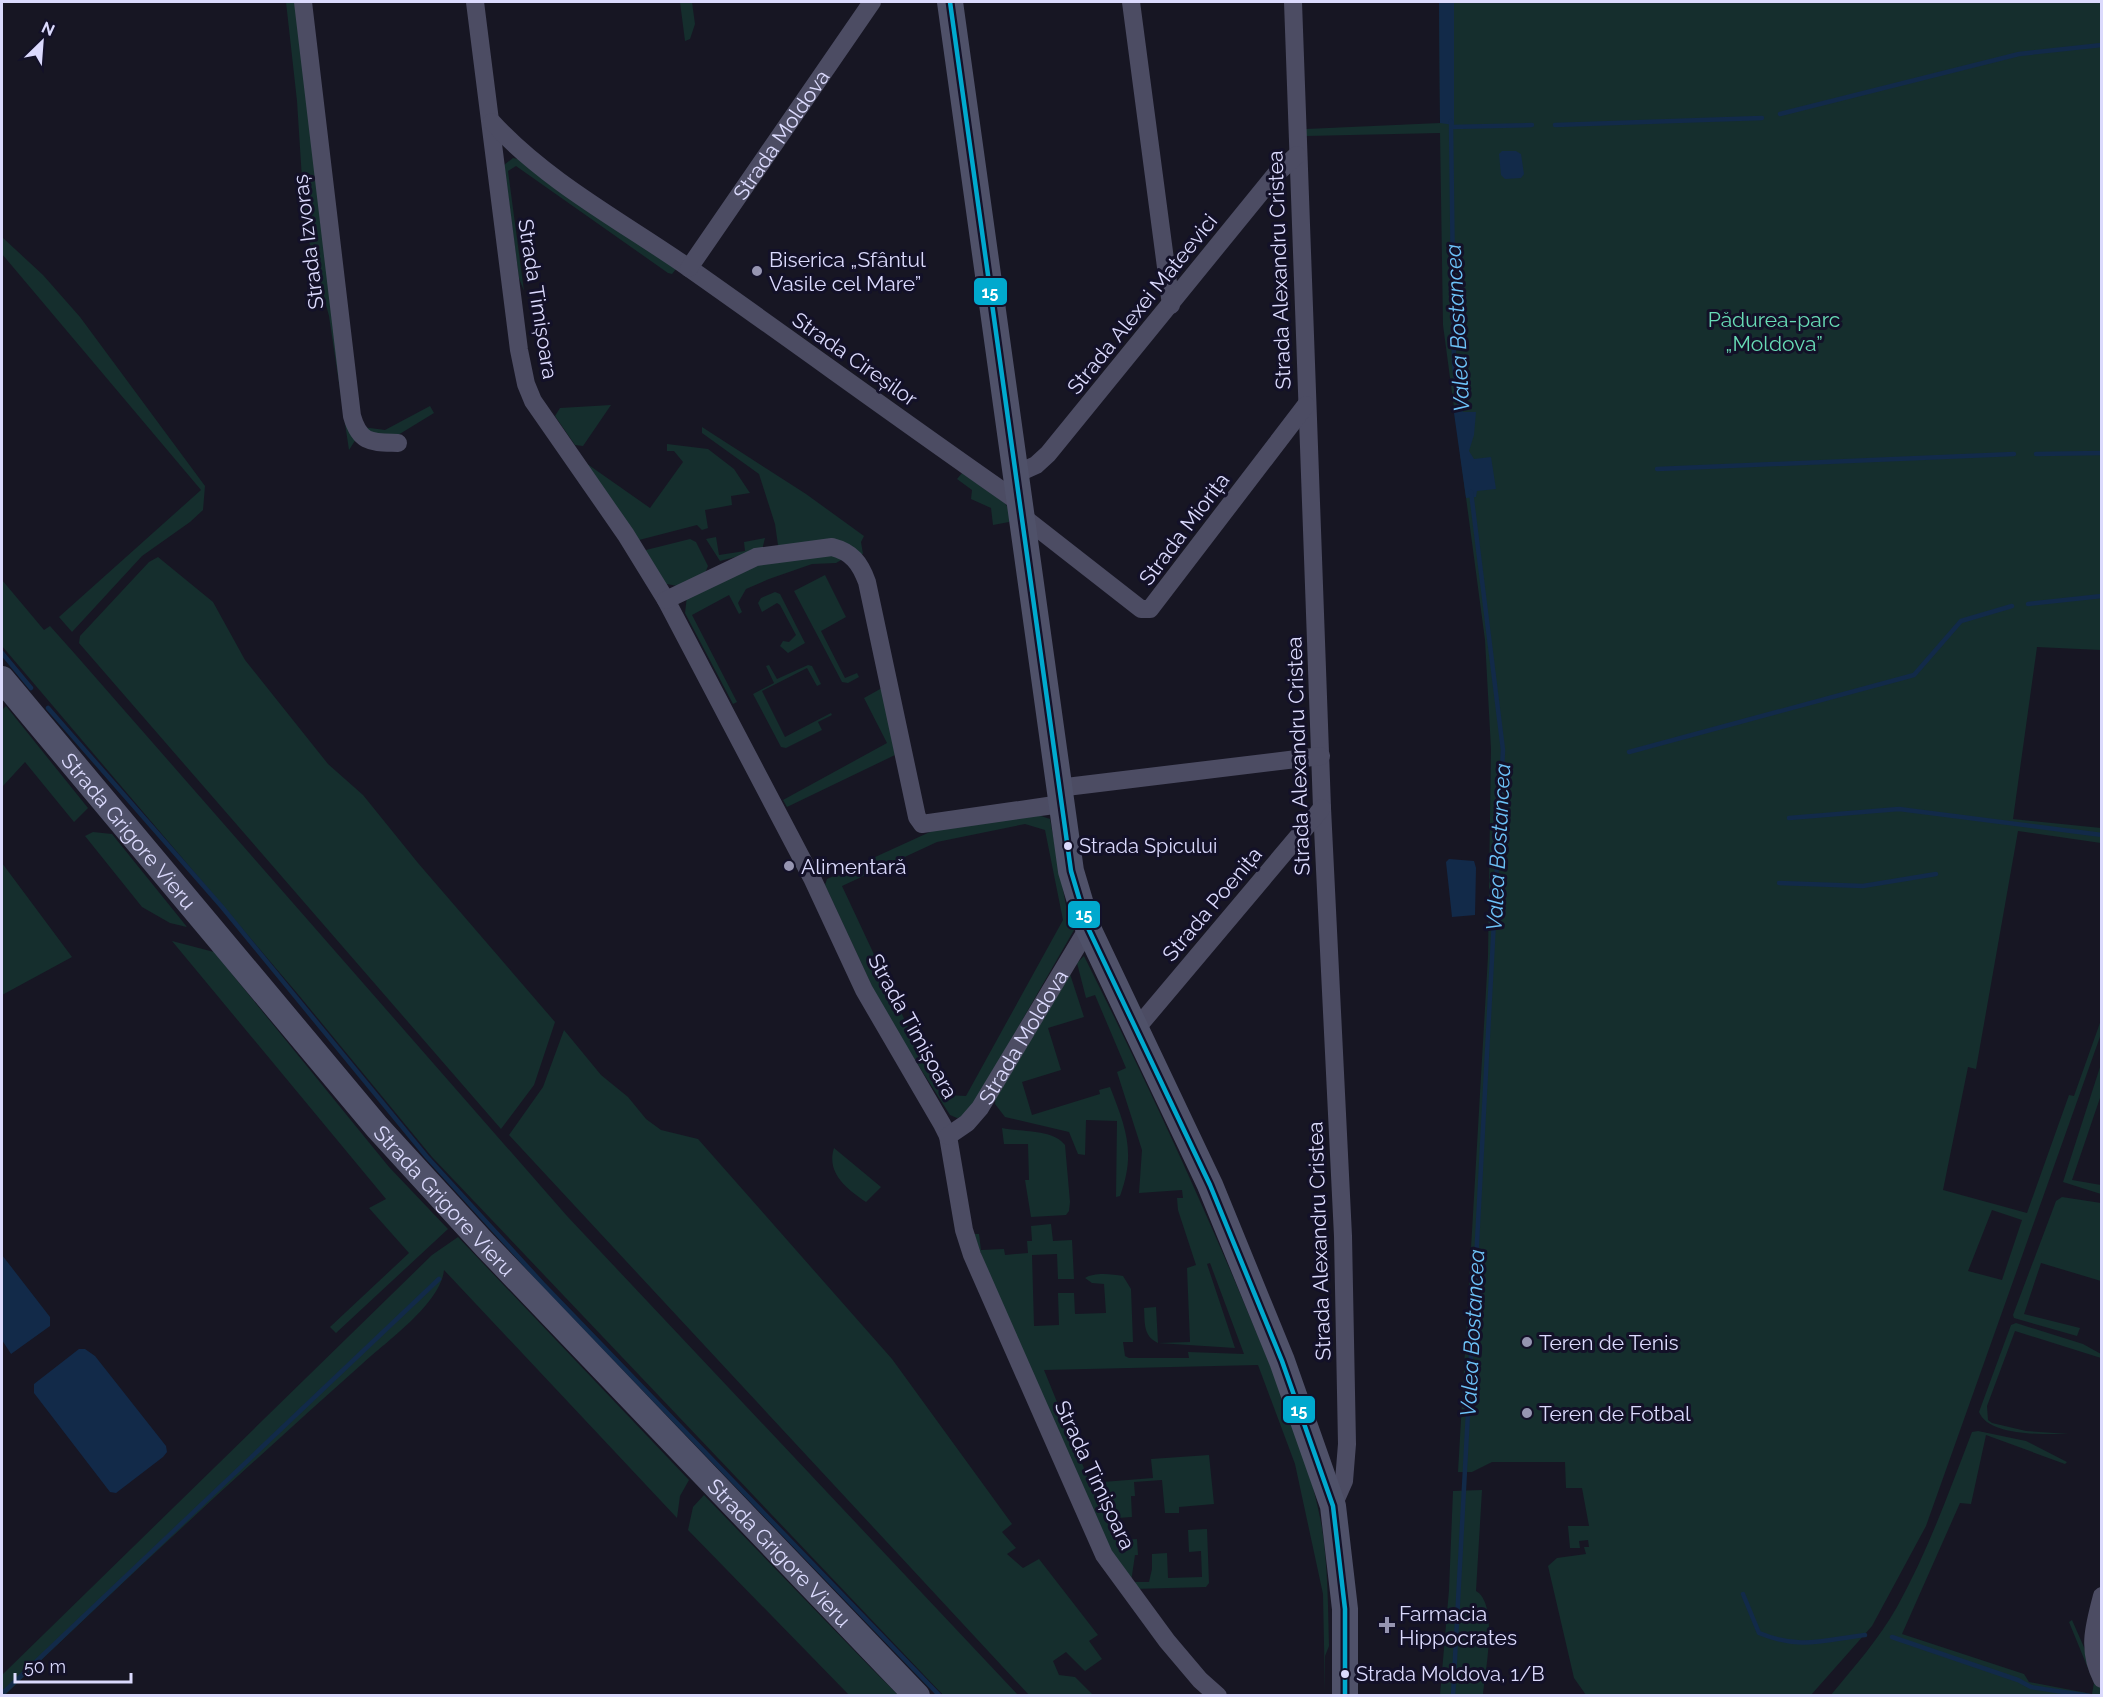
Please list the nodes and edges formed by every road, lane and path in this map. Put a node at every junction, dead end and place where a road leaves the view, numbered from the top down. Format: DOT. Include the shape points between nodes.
graph roads {
  1 [pos="303,2"];
  2 [pos="475,2"];
  3 [pos="872,2"];
  4 [pos="950,2"];
  5 [pos="1131,2"];
  6 [pos="1293,2"];
  7 [pos="492,122"];
  8 [pos="1297,155"];
  9 [pos="689,268"];
  10 [pos="1171,305"];
  11 [pos="1306,405"];
  12 [pos="398,443"];
  13 [pos="1016,474"];
  14 [pos="1021,510"];
  15 [pos="666,600"];
  16 [pos="2,679"];
  17 [pos="1321,756"];
  18 [pos="1059,796"];
  19 [pos="1322,808"];
  20 [pos="1088,928"];
  21 [pos="1136,1029"];
  22 [pos="948,1136"];
  23 [pos="1333,1506"];
  24 [pos="2102,1596"];
  25 [pos="2102,1679"];
  26 [pos="918,1695"];
  27 [pos="1218,1695"];
  28 [pos="1345,1695"];
  1 -- 12 [label="street, Strada Izvoraș" via="352,416 356,429 366,440"];
  2 -- 7 [label="street, Strada Timișoara"];
  3 -- 9 [label="street, Strada Moldova"];
  4 -- 13 [label="street"];
  5 -- 10 [label="street"];
  6 -- 8 [label="street, Strada Alexandru Cristea"];
  7 -- 9 [label="street, Strada Cireșilor" via="543,169"];
  7 -- 15 [label="street, Strada Timișoara" via="526,384 533,401"];
  8 -- 10 [label="street, Strada Alexei Mateevici" via="1275,175"];
  8 -- 11 [label="street, Strada Alexandru Cristea"];
  9 -- 14 [label="street, Strada Cireșilor"];
  10 -- 13 [label="street, Strada Alexei Mateevici" via="1048,454"];
  11 -- 14 [label="street, Strada Miorița" via="1150,609 1135,605"];
  11 -- 17 [label="street, Strada Alexandru Cristea"];
  13 -- 14 [label="street"];
  14 -- 18 [label="street"];
  15 -- 18 [label="street" via="756,557 832,547 852,555 867,582 917,818 922,824"];
  15 -- 22 [label="street, Strada Timișoara" via="812,878 864,990"];
  16 -- 26 [label="street, Strada Grigore Vieru" via="377,1127 485,1245"];
  17 -- 18 [label="street"];
  17 -- 19 [label="street, Strada Alexandru Cristea"];
  18 -- 20 [label="street" via="1071,871"];
  19 -- 21 [label="street, Strada Poenița"];
  19 -- 23 [label="street, Strada Alexandru Cristea" via="1337,1085 1347,1444 1344,1481"];
  20 -- 21 [label="street"];
  20 -- 22 [label="street, Strada Moldova" via="980,1108 967,1124"];
  21 -- 23 [label="street" via="1228,1229 1282,1361"];
  22 -- 27 [label="street, Strada Timișoara" via="972,1255 1104,1555 1167,1641"];
  23 -- 28 [label="street" via="1345,1609"];
  24 -- 25 [label="street" via="2092,1651"];
}
